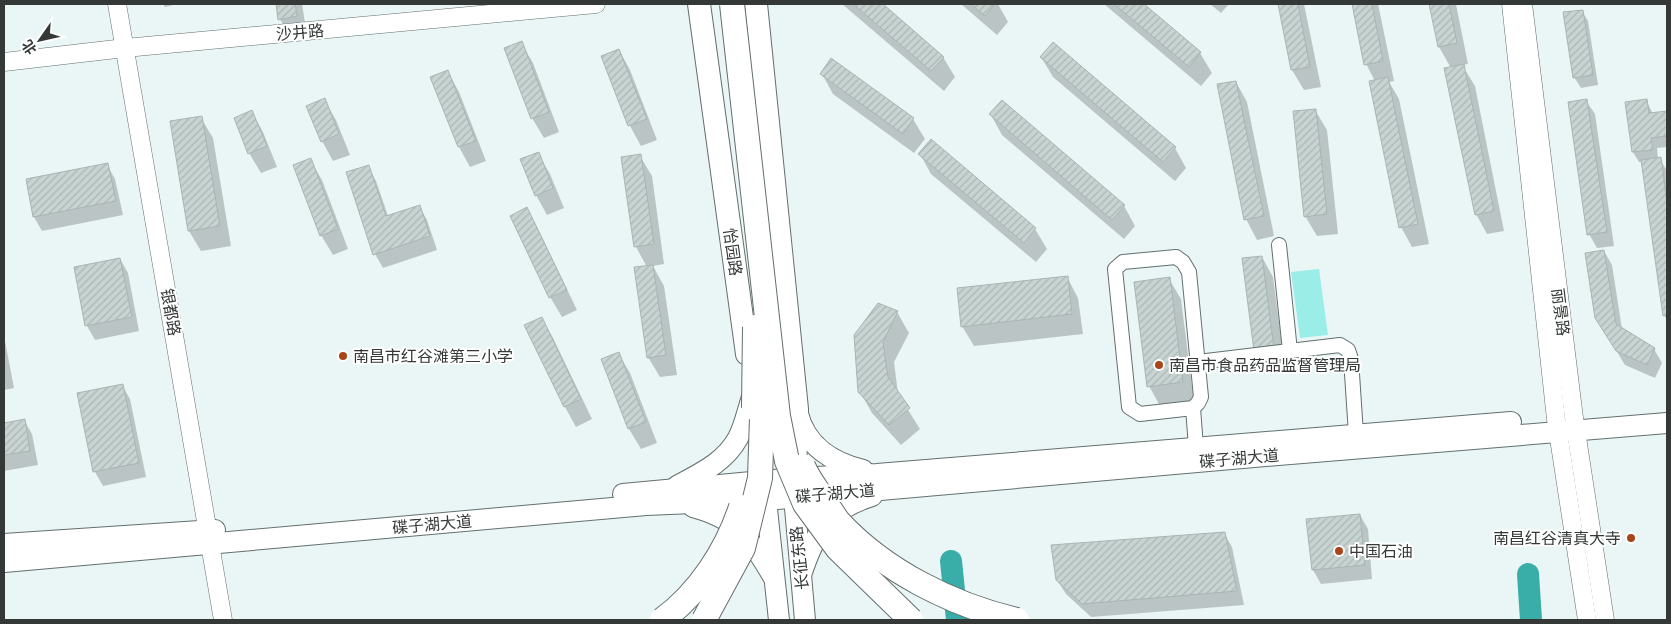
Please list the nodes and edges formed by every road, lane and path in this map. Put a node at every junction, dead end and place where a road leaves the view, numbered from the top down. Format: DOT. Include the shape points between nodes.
graph roads {
  1 [pos="117,4"];
  2 [pos="596,4"];
  3 [pos="700,4"];
  4 [pos="716,4"];
  5 [pos="732,4"];
  6 [pos="756,4"];
  7 [pos="1511,4"];
  8 [pos="1523,4"];
  9 [pos="125,48"];
  10 [pos="4,62"];
  11 [pos="1279,245"];
  12 [pos="762,334"];
  13 [pos="1290,351"];
  14 [pos="1198,362"];
  15 [pos="753,394"];
  16 [pos="1193,408"];
  17 [pos="796,409"];
  18 [pos="1667,412"];
  19 [pos="1667,423"];
  20 [pos="1566,425"];
  21 [pos="1356,434"];
  22 [pos="1196,447"];
  23 [pos="877,474"];
  24 [pos="794,487"];
  25 [pos="898,488"];
  26 [pos="765,490"];
  27 [pos="676,497"];
  28 [pos="210,537"];
  29 [pos="4,544"];
  30 [pos="4,562"];
  31 [pos="801,575"];
  32 [pos="774,578"];
  33 [pos="223,620"];
  34 [pos="662,620"];
  35 [pos="704,620"];
  36 [pos="779,620"];
  37 [pos="805,620"];
  38 [pos="911,620"];
  39 [pos="1017,620"];
  40 [pos="1587,620"];
  41 [pos="1605,620"];
  1 -- 9 [label="street, 银都路"];
  2 -- 9 [label="street, 沙井路"];
  3 -- 15 [label="main road, 怡园路"];
  4 -- 12 [label="highway"];
  5 -- 12 [label="highway, bridge"];
  6 -- 17 [label="main road"];
  7 -- 20 [label="street, 丽景路"];
  8 -- 20 [label="street, 丽景路"];
  9 -- 10 [label="street, 沙井路"];
  9 -- 28 [label="street, 银都路"];
  11 -- 13 [label="street"];
  12 -- 34 [label="highway, bridge" via="750,477 734,529 707,574"];
  12 -- 35 [label="highway, bridge" via="760,478 743,548"];
  12 -- 38 [label="highway, bridge" via="787,461 805,504 838,549"];
  12 -- 39 [label="highway, bridge" via="786,421 806,475 838,520 870,551 924,586 989,614"];
  13 -- 14 [label="street"];
  13 -- 21 [label="street" via="1340,345 1348,350"];
  14 -- 16 [label="street" via="1201,397"];
  14 -- 16 [label="street" via="1189,272 1183,262 1176,257 1123,262 1115,269 1129,407 1140,414"];
  15 -- 26 [label="main road, 怡园路"];
  15 -- 27 [label="main road" via="739,437 726,455"];
  16 -- 22 [label="street"];
  17 -- 23 [label="main road" via="807,438 822,452 847,466"];
  17 -- 24 [label="main road"];
  18 -- 20 [label="main road, 碟子湖大道"];
  19 -- 20 [label="main road, 碟子湖大道"];
  20 -- 21 [label="main road, 碟子湖大道"];
  20 -- 25 [label="main road, 碟子湖大道"];
  20 -- 40 [label="street, 丽景路"];
  20 -- 41 [label="street, 丽景路"];
  21 -- 22 [label="main road, 碟子湖大道"];
  22 -- 23 [label="main road, 碟子湖大道"];
  23 -- 24 [label="main road, 碟子湖大道"];
  24 -- 25 [label="main road, 碟子湖大道"];
  24 -- 26 [label="main road, 碟子湖大道"];
  24 -- 31 [label="main road, 长征东路"];
  25 -- 31 [label="main road" via="848,506 824,524"];
  26 -- 27 [label="main road, 碟子湖大道"];
  26 -- 32 [label="main road, 长征东路"];
  27 -- 28 [label="main road, 碟子湖大道"];
  27 -- 32 [label="main road" via="741,530 755,545"];
  28 -- 29 [label="main road, 碟子湖大道"];
  28 -- 30 [label="main road, 碟子湖大道"];
  28 -- 33 [label="street, 银都路"];
  31 -- 37 [label="main road, 长征东路"];
  32 -- 36 [label="main road, 长征东路"];
}
